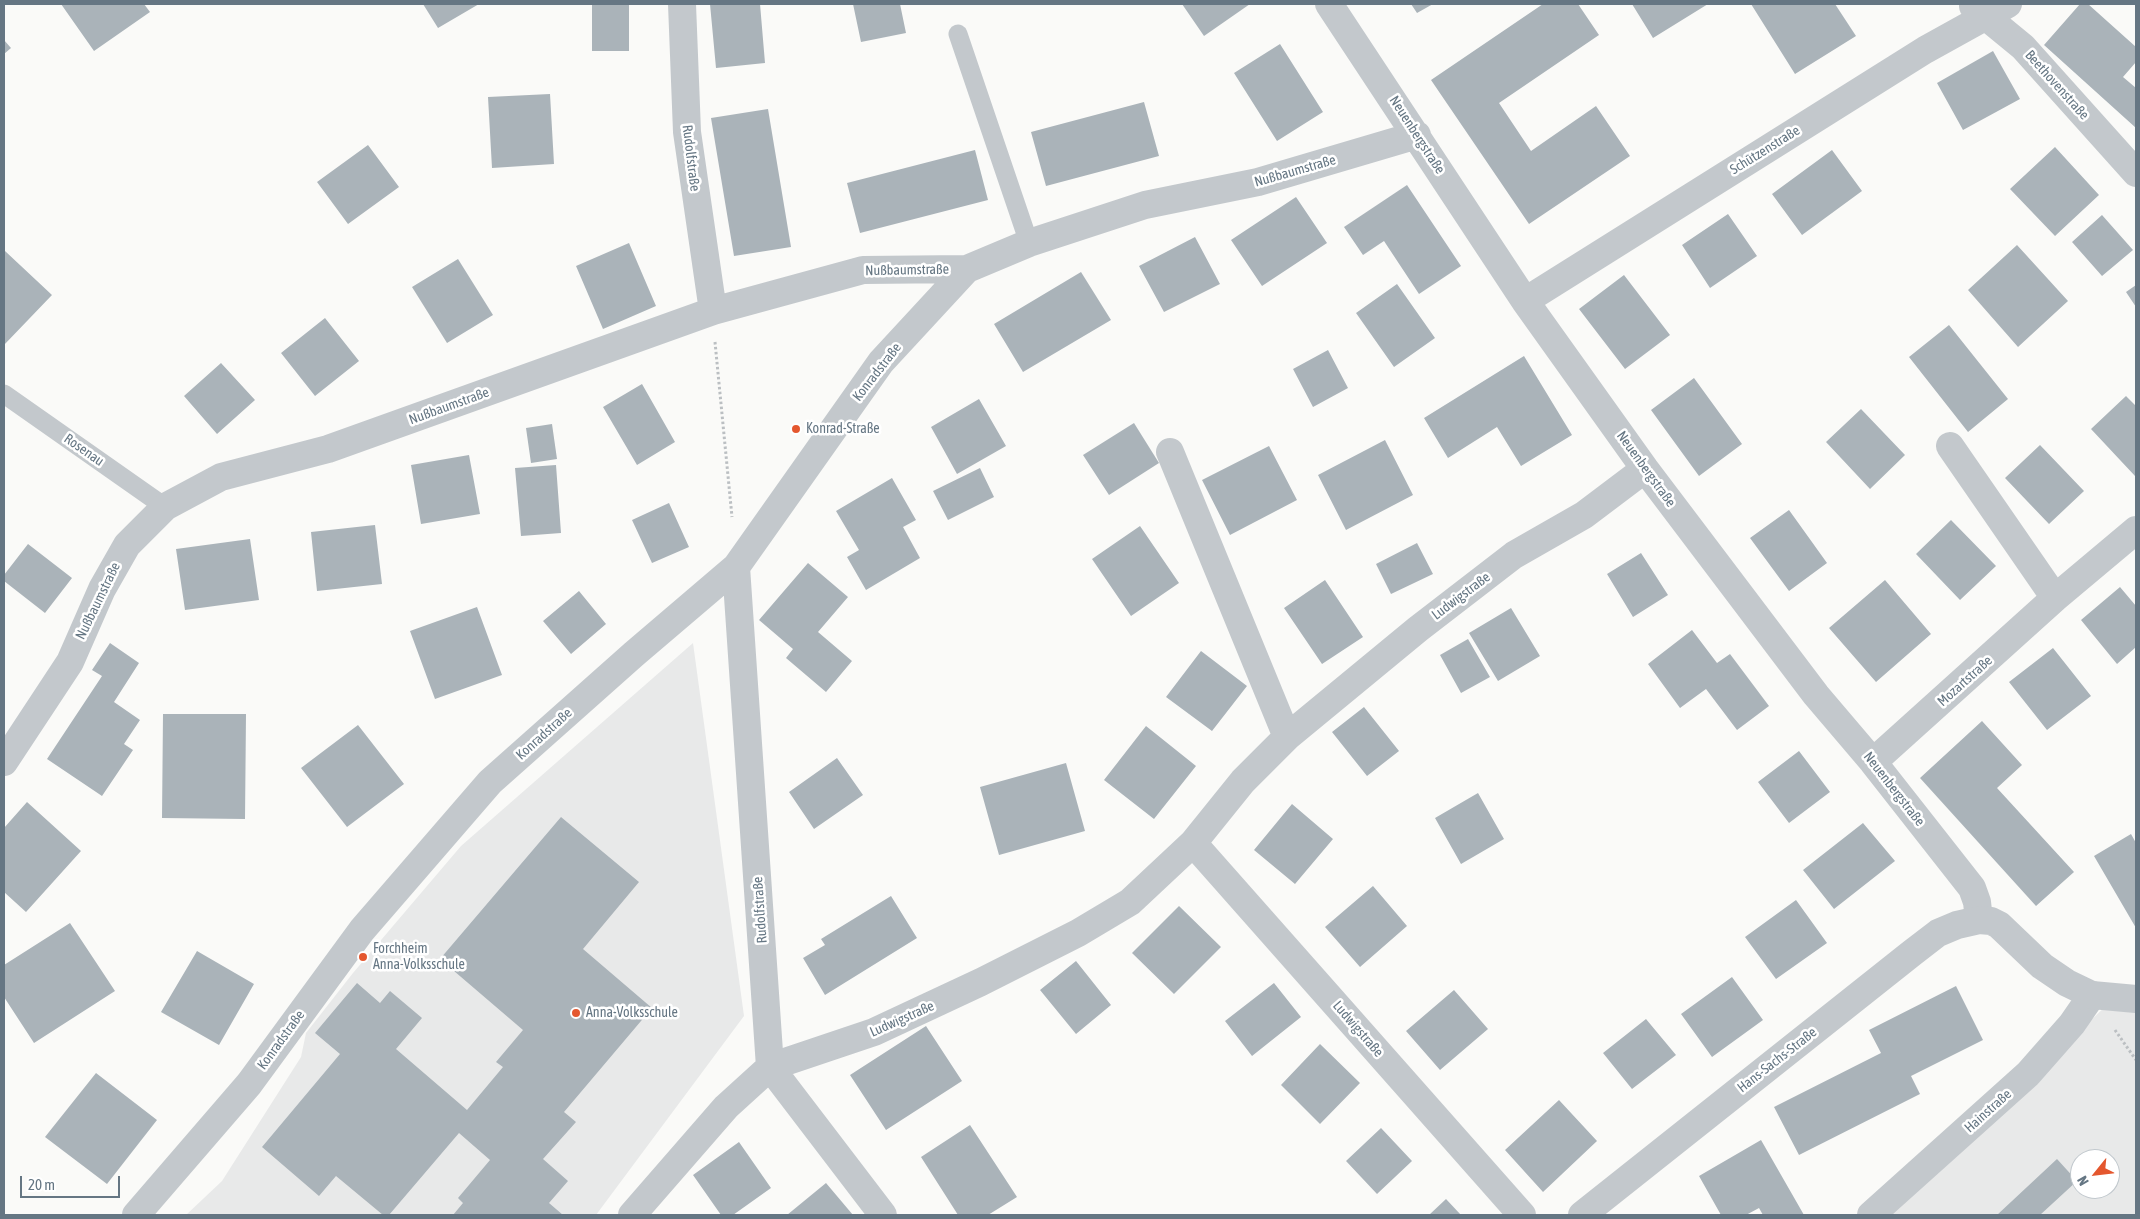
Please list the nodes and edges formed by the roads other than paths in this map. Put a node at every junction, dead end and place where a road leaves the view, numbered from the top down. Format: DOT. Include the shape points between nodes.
graph roads {
  1 [pos="682,4"];
  2 [pos="1329,4"];
  3 [pos="1988,8"];
  4 [pos="958,34"];
  5 [pos="1417,135"];
  6 [pos="2136,173"];
  7 [pos="1029,243"];
  8 [pos="967,269"];
  9 [pos="1525,301"];
  10 [pos="712,311"];
  11 [pos="4,394"];
  12 [pos="1950,446"];
  13 [pos="1170,452"];
  14 [pos="1646,469"];
  15 [pos="165,507"];
  16 [pos="2136,530"];
  17 [pos="736,567"];
  18 [pos="2055,598"];
  19 [pos="1287,737"];
  20 [pos="4,762"];
  21 [pos="1873,762"];
  22 [pos="1193,843"];
  23 [pos="1979,920"];
  24 [pos="2092,995"];
  25 [pos="2136,999"];
  26 [pos="770,1067"];
  27 [pos="136,1215"];
  28 [pos="632,1215"];
  29 [pos="883,1215"];
  30 [pos="1522,1215"];
  31 [pos="1582,1215"];
  32 [pos="1871,1215"];
  1 -- 10 [label="street, Rudolfstraße" via="686,132"];
  2 -- 5 [label="street, Neuenbergstraße"];
  3 -- 6 [label="street, Beethovenstraße"];
  3 -- 9 [label="street, Schützenstraße"];
  4 -- 7 [label="lane"];
  5 -- 7 [label="street, Nußbaumstraße" via="1258,182 1145,205"];
  5 -- 9 [label="street, Neuenbergstraße"];
  7 -- 8 [label="street, Nußbaumstraße"];
  8 -- 10 [label="street, Nußbaumstraße" via="863,270"];
  8 -- 17 [label="street, Konradstraße" via="881,362"];
  9 -- 14 [label="street, Neuenbergstraße"];
  10 -- 15 [label="street, Nußbaumstraße" via="328,449 221,477"];
  11 -- 15 [label="lane, Rosenau"];
  12 -- 18 [label="street"];
  13 -- 19 [label="street"];
  14 -- 19 [label="street, Ludwigstraße" via="1584,516 1514,555"];
  14 -- 21 [label="street, Neuenbergstraße" via="1816,695"];
  15 -- 20 [label="street, Nußbaumstraße" via="127,544 102,589 70,662"];
  16 -- 18 [label="street, Mozartstraße"];
  17 -- 26 [label="street, Rudolfstraße"];
  17 -- 27 [label="street, Konradstraße" via="490,782 362,930 249,1084"];
  18 -- 21 [label="street, Mozartstraße"];
  19 -- 22 [label="street, Ludwigstraße" via="1243,781"];
  21 -- 23 [label="street, Neuenbergstraße" via="1972,888"];
  22 -- 26 [label="street, Ludwigstraße" via="1130,902 1078,933 874,1032"];
  22 -- 30 [label="street, Ludwigstraße"];
  23 -- 24 [label="street" via="1999,925 2042,966"];
  23 -- 31 [label="street, Hans-Sachs-Straße" via="1938,934 1912,953"];
  24 -- 25 [label="street"];
  24 -- 32 [label="street, Hainstraße" via="2072,1024 2028,1074"];
  26 -- 28 [label="street, Ludwigstraße" via="726,1107"];
  26 -- 29 [label="street"];
}
